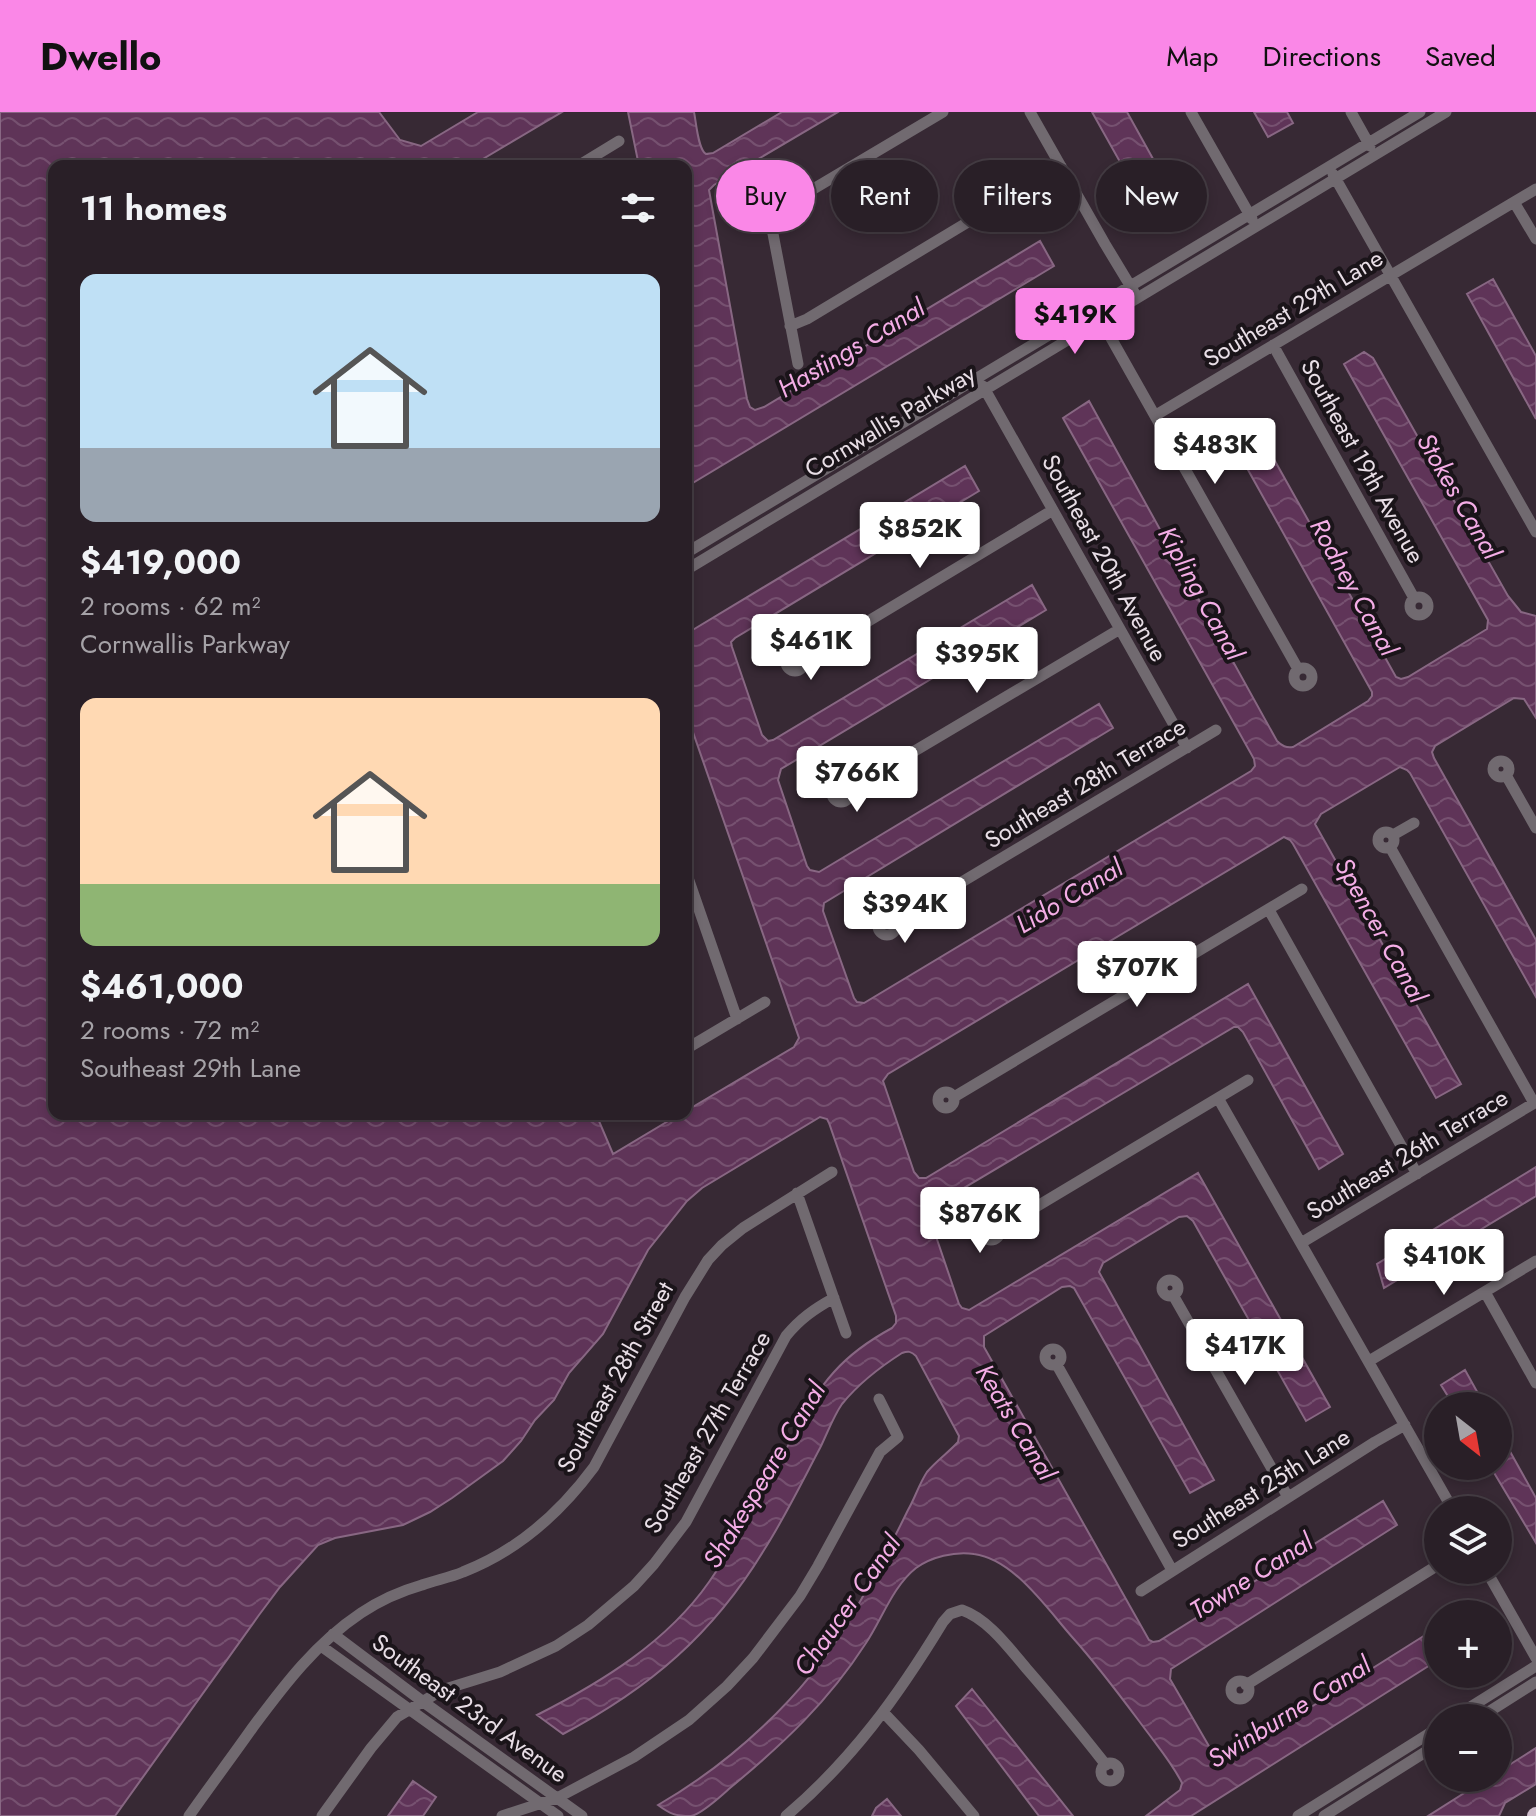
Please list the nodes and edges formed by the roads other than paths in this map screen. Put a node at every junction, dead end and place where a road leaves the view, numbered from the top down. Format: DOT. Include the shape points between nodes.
graph roads {
  1 [pos="943,112"];
  2 [pos="1030,112"];
  3 [pos="1191,112"];
  4 [pos="1351,112"];
  5 [pos="1420,112"];
  6 [pos="1446,112"];
  7 [pos="619,141"];
  8 [pos="1368,143"];
  9 [pos="1375,154"];
  10 [pos="588,160"];
  11 [pos="1058,160"];
  12 [pos="1329,167"];
  13 [pos="1336,179"];
  14 [pos="815,188"];
  15 [pos="1536,189"];
  16 [pos="1080,199"];
  17 [pos="1514,202"];
  18 [pos="1253,220"];
  19 [pos="954,230"];
  20 [pos="773,232"];
  21 [pos="1536,239"];
  22 [pos="1391,275"];
  23 [pos="1130,286"];
  24 [pos="1138,298"];
  25 [pos="1094,308"];
  26 [pos="1101,320"];
  27 [pos="790,326"];
  28 [pos="1273,345"];
  29 [pos="798,364"];
  30 [pos="978,378"];
  31 [pos="985,390"];
  32 [pos="1156,415"];
  33 [pos="796,488"];
  34 [pos="803,499"];
  35 [pos="1053,510"];
  36 [pos="1536,532"];
  37 [pos="692,549"];
  38 [pos="692,566"];
  39 [pos="1414,598"];
  40 [pos="1120,629"];
  41 [pos="803,659"];
  42 [pos="1298,669"];
  43 [pos="1216,730"];
  44 [pos="1187,748"];
  45 [pos="1506,775"];
  46 [pos="849,790"];
  47 [pos="1414,823"];
  48 [pos="1536,828"];
  49 [pos="692,889"];
  50 [pos="1302,889"];
  51 [pos="1269,910"];
  52 [pos="895,922"];
  53 [pos="765,1002"];
  54 [pos="737,1019"];
  55 [pos="692,1045"];
  56 [pos="1248,1080"];
  57 [pos="954,1097"];
  58 [pos="1218,1098"];
  59 [pos="1535,1102"];
  60 [pos="832,1172"];
  61 [pos="1417,1174"];
  62 [pos="797,1193"];
  63 [pos="999,1229"];
  64 [pos="1301,1243"];
  65 [pos="1536,1261"];
  66 [pos="1485,1292"];
  67 [pos="1173,1295"];
  68 [pos="834,1298"];
  69 [pos="846,1333"];
  70 [pos="1369,1361"];
  71 [pos="1057,1365"];
  72 [pos="1536,1383"];
  73 [pos="879,1399"];
  74 [pos="1405,1425"];
  75 [pos="1445,1496"];
  76 [pos="1288,1497"];
  77 [pos="1172,1570"];
  78 [pos="1424,1574"];
  79 [pos="1494,1584"];
  80 [pos="1141,1591"];
  81 [pos="333,1634"];
  82 [pos="321,1646"];
  83 [pos="1536,1658"];
  84 [pos="1536,1666"];
  85 [pos="1536,1682"];
  86 [pos="1246,1685"];
  87 [pos="422,1701"];
  88 [pos="1475,1704"];
  89 [pos="1501,1704"];
  90 [pos="409,1709"];
  91 [pos="884,1713"];
  92 [pos="1424,1737"];
  93 [pos="1424,1753"];
  94 [pos="1106,1765"];
  95 [pos="557,1798"];
  96 [pos="1323,1800"];
  97 [pos="541,1803"];
  98 [pos="1327,1814"];
  99 [pos="791,1815"];
  100 [pos="189,1816"];
  101 [pos="322,1816"];
  102 [pos="502,1816"];
  103 [pos="558,1816"];
  104 [pos="582,1816"];
  105 [pos="974,1816"];
  106 [pos="1298,1816"];
  1 -- 14 [label="street"];
  2 -- 11 [label="street"];
  3 -- 18 [label="street"];
  4 -- 8 [label="street"];
  5 -- 8 [label="street, Cornwallis Parkway"];
  6 -- 9 [label="street, Cornwallis Parkway"];
  7 -- 10 [label="street"];
  8 -- 9 [label="street"];
  8 -- 12 [label="street, Cornwallis Parkway"];
  9 -- 13 [label="street, Cornwallis Parkway"];
  12 -- 13 [label="street"];
  12 -- 18 [label="street, Cornwallis Parkway"];
  13 -- 18 [label="street, Cornwallis Parkway"];
  13 -- 22 [label="street"];
  15 -- 17 [label="street, Southeast 29th Lane"];
  16 -- 23 [label="street"];
  17 -- 21 [label="street"];
  17 -- 22 [label="street, Southeast 29th Lane"];
  18 -- 23 [label="street, Cornwallis Parkway"];
  18 -- 24 [label="street, Cornwallis Parkway"];
  19 -- 27 [label="street"];
  20 -- 27 [label="street"];
  22 -- 28 [label="street, Southeast 29th Lane"];
  22 -- 36 [label="street"];
  23 -- 24 [label="street"];
  23 -- 25 [label="street, Cornwallis Parkway"];
  24 -- 26 [label="street, Cornwallis Parkway"];
  25 -- 26 [label="street"];
  25 -- 30 [label="street, Cornwallis Parkway"];
  26 -- 31 [label="street, Cornwallis Parkway"];
  26 -- 32 [label="street"];
  27 -- 29 [label="street"];
  28 -- 32 [label="street, Southeast 29th Lane"];
  28 -- 39 [label="street, Southeast 19th Avenue"];
  30 -- 31 [label="street, Southeast 20th Avenue"];
  30 -- 33 [label="street, Cornwallis Parkway"];
  31 -- 34 [label="street, Cornwallis Parkway"];
  31 -- 35 [label="street, Southeast 20th Avenue"];
  32 -- 42 [label="street"];
  33 -- 34 [label="street"];
  33 -- 37 [label="street, Cornwallis Parkway"];
  34 -- 38 [label="street, Cornwallis Parkway"];
  35 -- 40 [label="street, Southeast 20th Avenue"];
  35 -- 41 [label="street"];
  40 -- 44 [label="street, Southeast 20th Avenue"];
  40 -- 46 [label="street"];
  43 -- 44 [label="street, Southeast 28th Terrace"];
  44 -- 52 [label="street, Southeast 28th Terrace"];
  45 -- 48 [label="street"];
  47 -- 59 [label="street" via="1392,841"];
  49 -- 54 [label="street"];
  50 -- 51 [label="street"];
  51 -- 57 [label="street"];
  51 -- 61 [label="street"];
  53 -- 54 [label="street"];
  54 -- 55 [label="street"];
  56 -- 58 [label="street"];
  58 -- 63 [label="street"];
  58 -- 64 [label="street"];
  59 -- 61 [label="street, Southeast 26th Terrace"];
  60 -- 62 [label="street, Southeast 28th Street"];
  61 -- 64 [label="street, Southeast 26th Terrace"];
  62 -- 68 [label="street"];
  62 -- 81 [label="street, Southeast 28th Street" via="743,1228 708,1260 594,1467 551,1517 498,1555 372,1606"];
  64 -- 70 [label="street"];
  65 -- 66 [label="street"];
  66 -- 70 [label="street"];
  66 -- 72 [label="street"];
  67 -- 76 [label="street"];
  68 -- 69 [label="street"];
  68 -- 87 [label="street, Southeast 27th Terrace" via="813,1309 786,1336 686,1522 634,1586 588,1625 534,1658"];
  70 -- 74 [label="street"];
  71 -- 77 [label="street"];
  73 -- 95 [label="street" via="898,1437 880,1452 812,1577 753,1658 679,1727"];
  74 -- 75 [label="street"];
  74 -- 76 [label="street, Southeast 25th Lane"];
  76 -- 77 [label="street, Southeast 25th Lane"];
  77 -- 80 [label="street, Southeast 25th Lane"];
  78 -- 86 [label="street"];
  79 -- 83 [label="street"];
  81 -- 82 [label="street, Southeast 28th Street"];
  81 -- 87 [label="street, Southeast 23rd Avenue"];
  82 -- 90 [label="street, Southeast 23rd Avenue"];
  82 -- 100 [label="street, Southeast 28th Street" via="283,1686"];
  84 -- 88 [label="street"];
  85 -- 89 [label="street"];
  87 -- 90 [label="street, Southeast 27th Terrace"];
  87 -- 95 [label="street, Southeast 23rd Avenue"];
  90 -- 97 [label="street, Southeast 23rd Avenue"];
  90 -- 101 [label="street, Southeast 27th Terrace" via="371,1748"];
  91 -- 94 [label="street" via="943,1622 962,1610 982,1621 1010,1650"];
  91 -- 99 [label="street"];
  91 -- 105 [label="street"];
  92 -- 96 [label="street"];
  93 -- 98 [label="street"];
  95 -- 97 [label="street"];
  95 -- 104 [label="street, Southeast 23rd Avenue"];
  96 -- 98 [label="street"];
  96 -- 106 [label="street"];
  97 -- 102 [label="street"];
  97 -- 103 [label="street, Southeast 23rd Avenue"];
}
